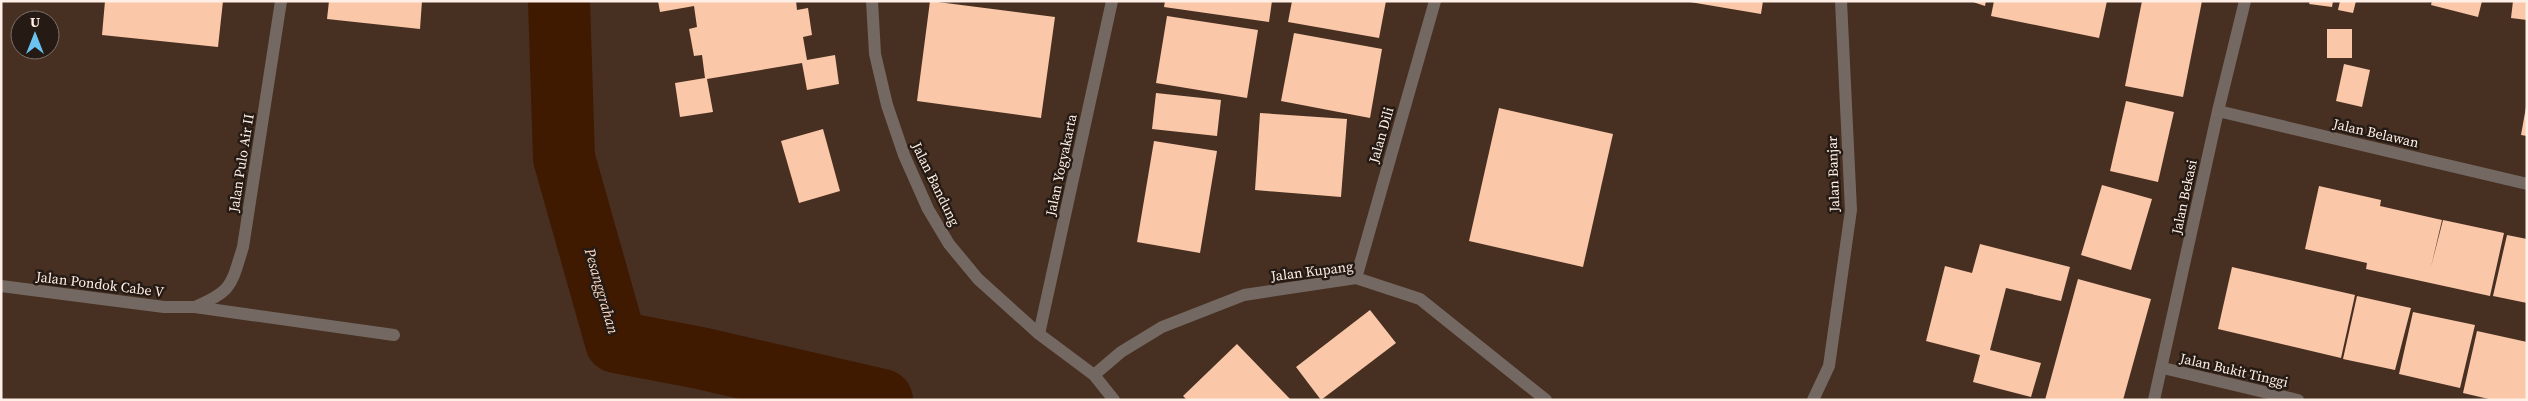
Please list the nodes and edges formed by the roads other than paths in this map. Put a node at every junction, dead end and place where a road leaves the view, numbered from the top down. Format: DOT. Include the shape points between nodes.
graph roads {
  1 [pos="281,1"];
  2 [pos="872,1"];
  3 [pos="1112,1"];
  4 [pos="1435,1"];
  5 [pos="1841,1"];
  6 [pos="2245,1"];
  7 [pos="2218,111"];
  8 [pos="2527,184"];
  9 [pos="1356,278"];
  10 [pos="1,286"];
  11 [pos="195,307"];
  12 [pos="1039,334"];
  13 [pos="394,335"];
  14 [pos="2163,368"];
  15 [pos="1094,375"];
  16 [pos="1114,400"];
  17 [pos="1546,400"];
  18 [pos="1812,400"];
  19 [pos="2154,400"];
  20 [pos="2298,400"];
  1 -- 11 [label="street, Jalan Pulo Air II" via="243,247 232,282 220,297"];
  2 -- 12 [label="street, Jalan Bandung" via="875,54 887,105 904,155 928,209 949,244 978,280"];
  3 -- 12 [label="street, Jalan Yogyakarta"];
  4 -- 9 [label="street, Jalan Dili"];
  5 -- 18 [label="street, Jalan Banjar" via="1851,210 1829,366"];
  6 -- 7 [label="street, Jalan Bekasi"];
  7 -- 8 [label="street, Jalan Belawan"];
  7 -- 14 [label="street, Jalan Bekasi"];
  9 -- 15 [label="street, Jalan Kupang" via="1244,295 1162,327 1120,352"];
  9 -- 17 [label="street, Jalan Kupang" via="1420,298"];
  10 -- 11 [label="street, Jalan Pondok Cabe V" via="164,307"];
  11 -- 13 [label="street"];
  12 -- 15 [label="street, Jalan Bandung"];
  14 -- 19 [label="street, Jalan Bekasi"];
  14 -- 20 [label="street, Jalan Bukit Tinggi"];
  15 -- 16 [label="street, Jalan Bandung"];
}
